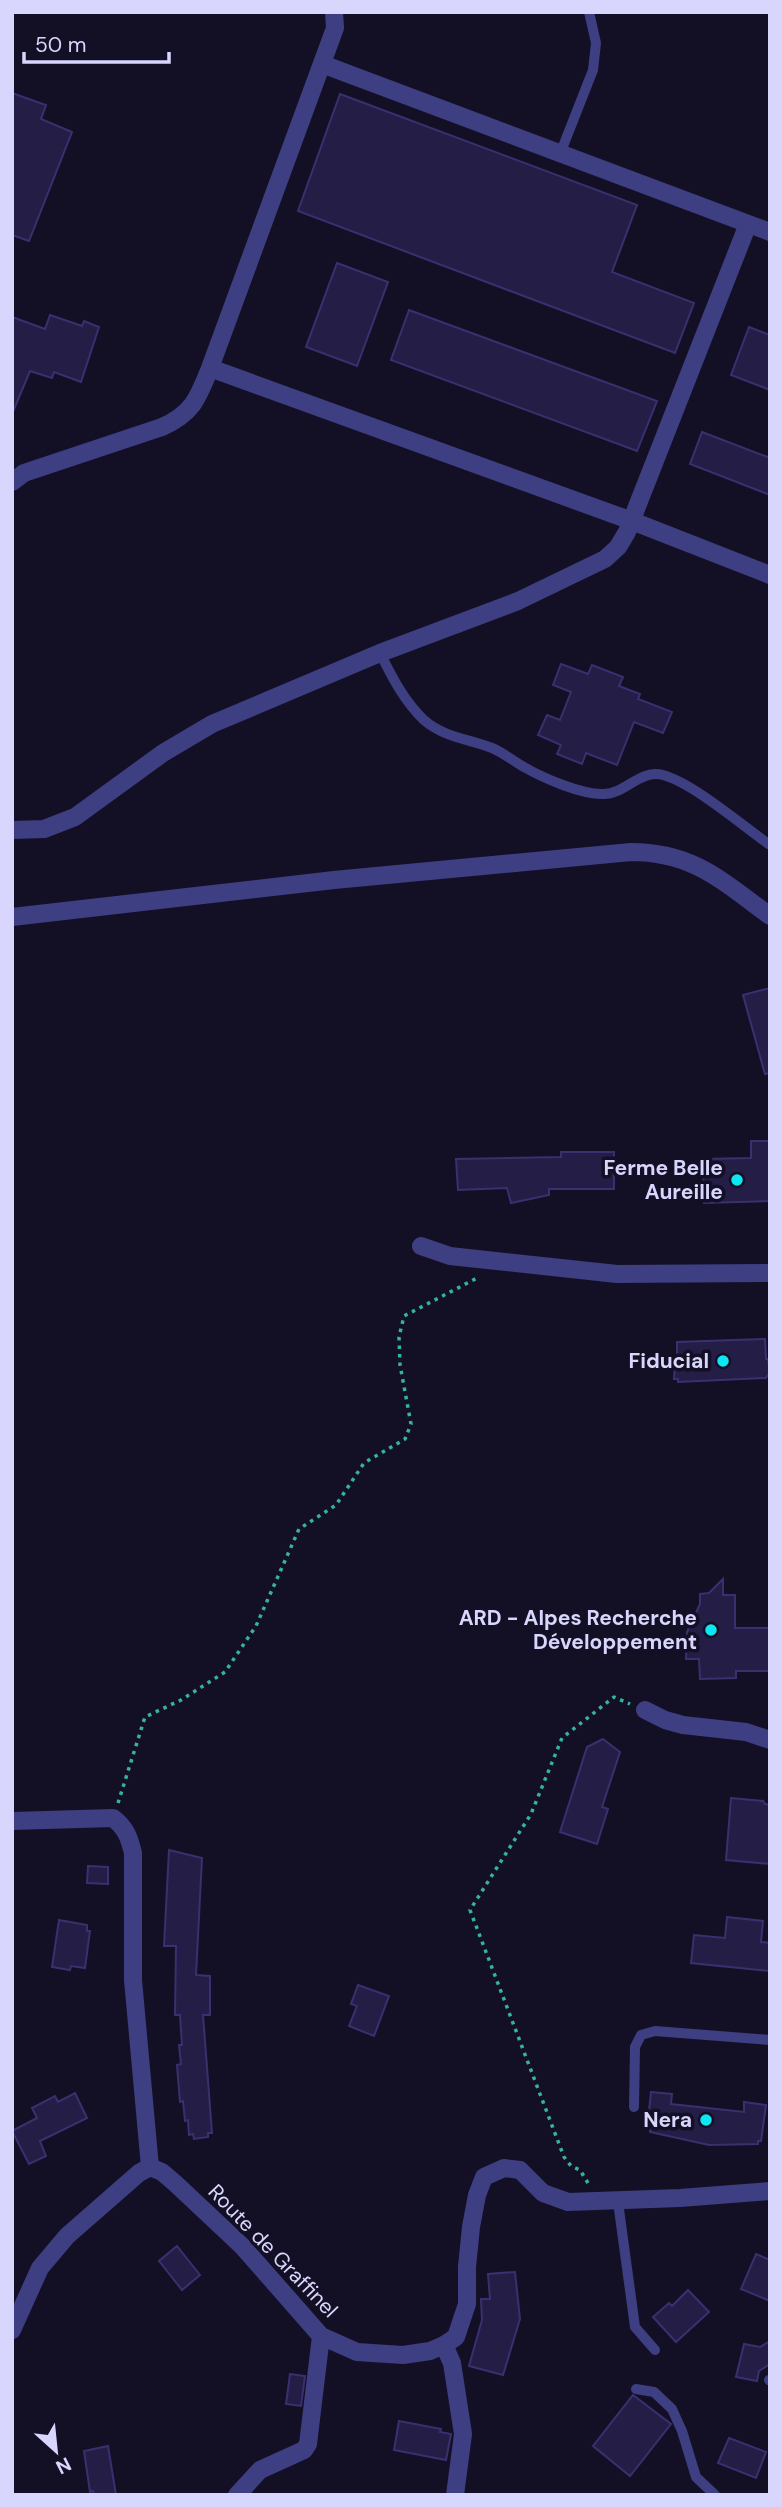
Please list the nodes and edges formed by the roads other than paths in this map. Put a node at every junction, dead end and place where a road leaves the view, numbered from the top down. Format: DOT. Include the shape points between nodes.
graph roads {
  1 [pos="334,12"];
  2 [pos="589,12"];
  3 [pos="321,64"];
  4 [pos="560,154"];
  5 [pos="748,224"];
  6 [pos="770,232"];
  7 [pos="210,368"];
  8 [pos="12,482"];
  9 [pos="632,520"];
  10 [pos="770,575"];
  11 [pos="380,653"];
  12 [pos="12,830"];
  13 [pos="770,845"];
  14 [pos="12,916"];
  15 [pos="770,916"];
  16 [pos="421,1246"];
  17 [pos="770,1273"];
  18 [pos="645,1710"];
  19 [pos="770,1729"];
  20 [pos="746,1732"];
  21 [pos="770,1740"];
  22 [pos="12,1821"];
  23 [pos="770,2040"];
  24 [pos="634,2107"];
  25 [pos="150,2167"];
  26 [pos="770,2191"];
  27 [pos="618,2202"];
  28 [pos="12,2330"];
  29 [pos="321,2336"];
  30 [pos="444,2346"];
  31 [pos="654,2350"];
  32 [pos="636,2389"];
  33 [pos="237,2495"];
  34 [pos="455,2495"];
  35 [pos="715,2495"];
  1 -- 3 [label="street" via="335,27"];
  2 -- 4 [label="lane" via="596,43 593,70"];
  3 -- 4 [label="street"];
  3 -- 7 [label="street"];
  4 -- 5 [label="street"];
  5 -- 6 [label="street"];
  5 -- 9 [label="street"];
  7 -- 8 [label="street" via="194,405 176,421 24,473"];
  7 -- 9 [label="street"];
  9 -- 10 [label="street"];
  9 -- 11 [label="street" via="618,547 587,569"];
  11 -- 12 [label="street" via="191,735 75,817 44,829"];
  11 -- 13 [label="lane" via="407,700 443,733 490,747 536,774 589,793 615,792 640,778 662,775 688,787"];
  14 -- 15 [label="street" via="347,879 654,852 709,872"];
  16 -- 17 [label="street" via="450,1256 617,1274"];
  18 -- 20 [label="street" via="683,1725"];
  19 -- 20 [label="street"];
  20 -- 21 [label="street"];
  22 -- 25 [label="street" via="113,1818 129,1836 133,1853 133,1980"];
  23 -- 24 [label="lane" via="655,2031 641,2035 635,2046"];
  25 -- 28 [label="street" via="67,2236 40,2268"];
  25 -- 29 [label="street, Route de Graffinel" via="176,2184 243,2248"];
  26 -- 27 [label="street"];
  27 -- 30 [label="street" via="554,2199 520,2170 504,2168 484,2177 471,2227 467,2304 456,2337"];
  27 -- 31 [label="lane" via="635,2326"];
  29 -- 30 [label="street, Route de Graffinel" via="357,2352 380,2354 403,2355"];
  29 -- 33 [label="street" via="309,2444 260,2470"];
  30 -- 34 [label="street" via="452,2363 463,2434"];
  32 -- 35 [label="lane" via="654,2392 672,2409 696,2477"];
}
